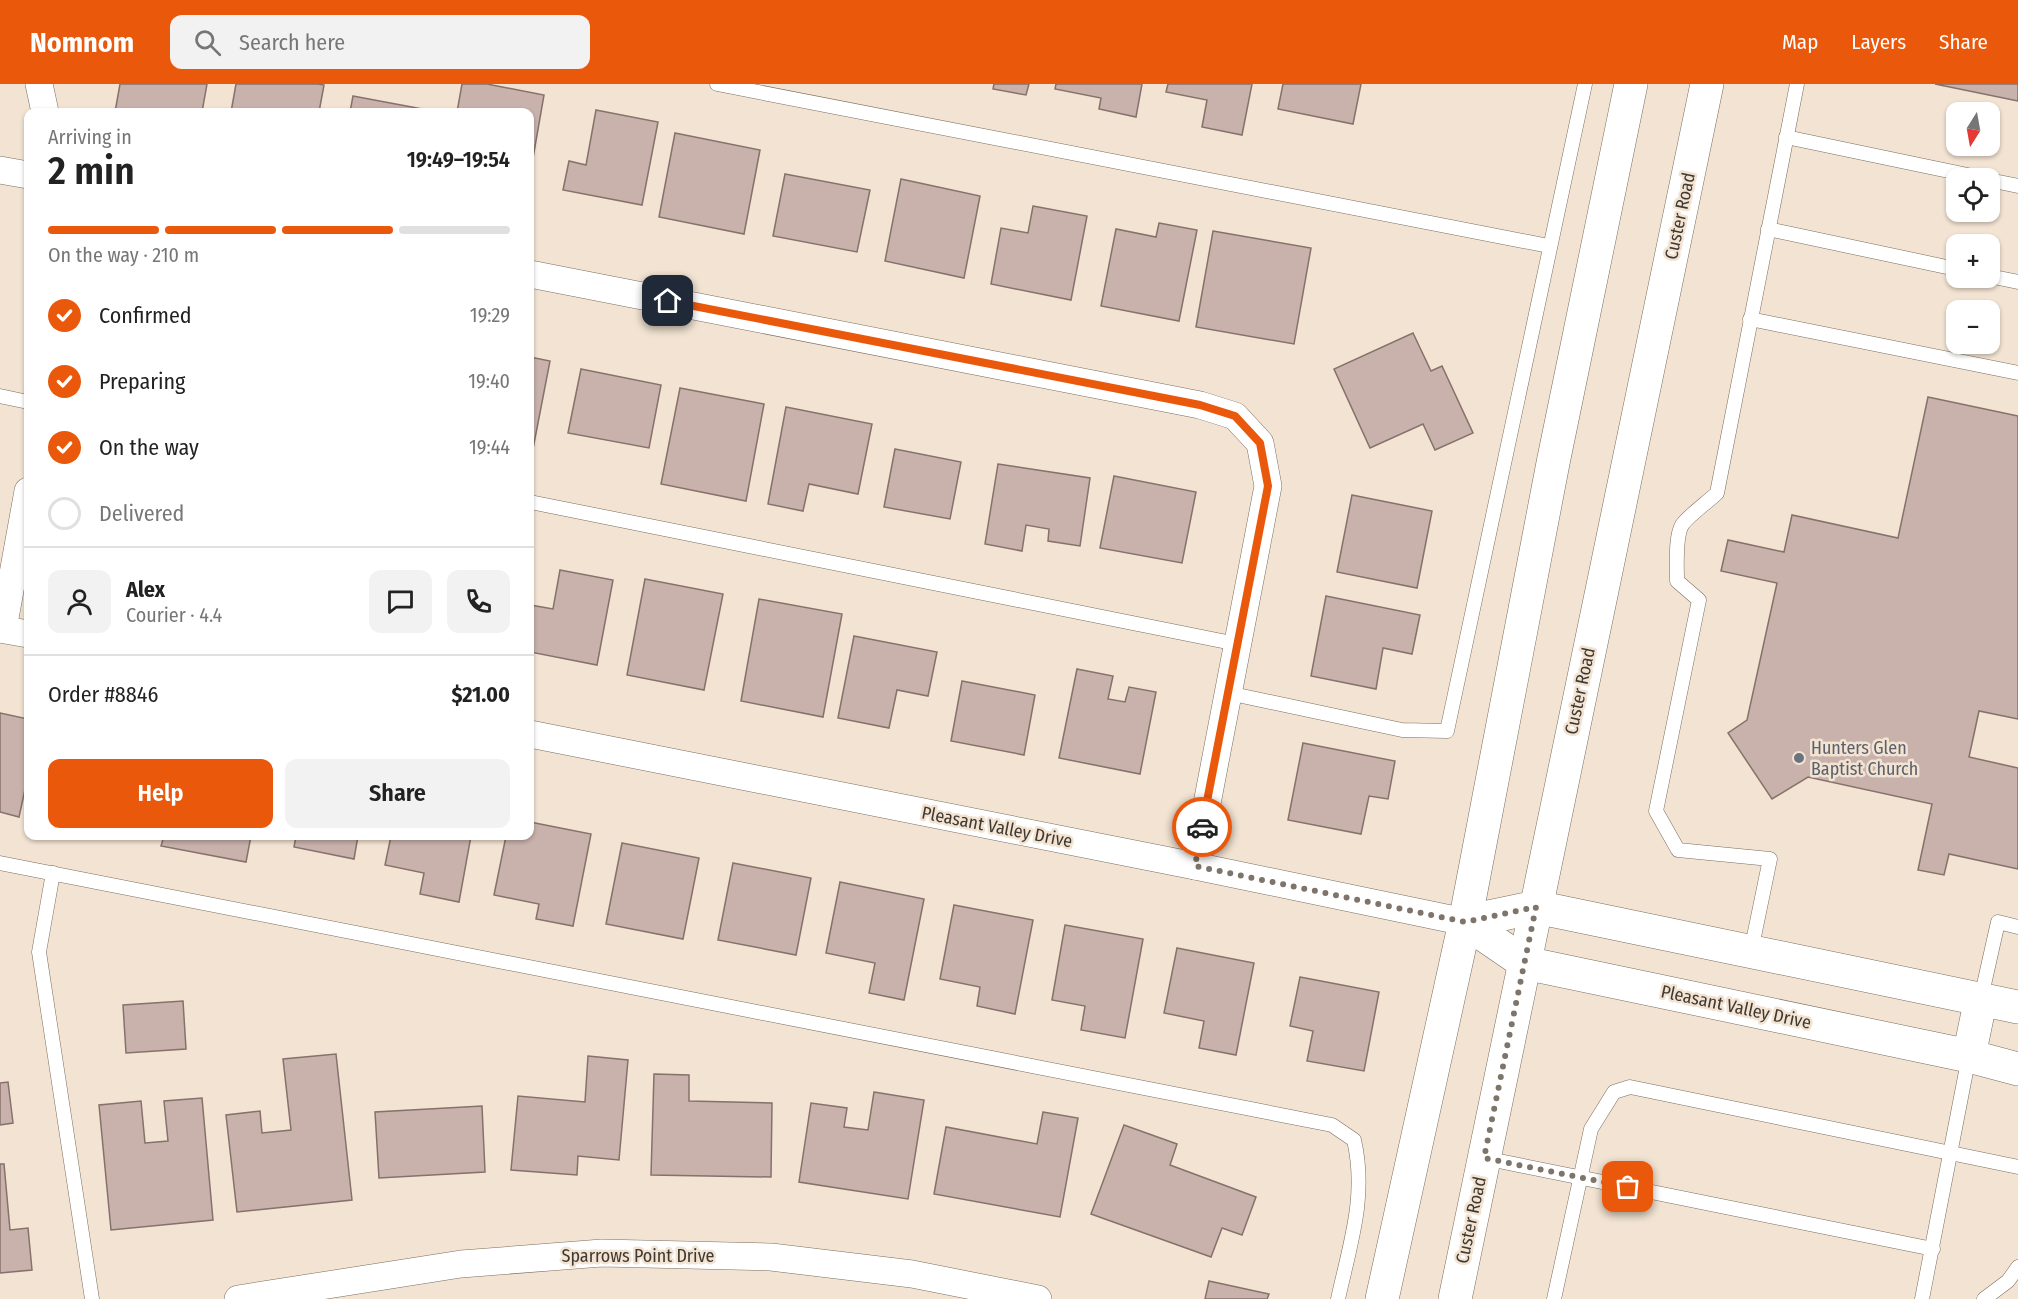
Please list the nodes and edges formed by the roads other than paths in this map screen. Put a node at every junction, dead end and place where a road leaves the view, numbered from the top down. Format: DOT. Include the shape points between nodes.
graph roads {
  1 [pos="39,84"];
  2 [pos="717,84"];
  3 [pos="1585,84"];
  4 [pos="1631,84"];
  5 [pos="1707,84"];
  6 [pos="1797,84"];
  7 [pos="44,108"];
  8 [pos="1786,137"];
  9 [pos="0,170"];
  10 [pos="1946,170"];
  11 [pos="24,174"];
  12 [pos="2000,182"];
  13 [pos="2018,186"];
  14 [pos="1768,230"];
  15 [pos="1549,246"];
  16 [pos="1946,267"];
  17 [pos="534,275"];
  18 [pos="2000,278"];
  19 [pos="2018,282"];
  20 [pos="1750,319"];
  21 [pos="2018,373"];
  22 [pos="0,396"];
  23 [pos="24,401"];
  24 [pos="534,503"];
  25 [pos="24,522"];
  26 [pos="10,631"];
  27 [pos="1238,644"];
  28 [pos="1228,693"];
  29 [pos="534,735"];
  30 [pos="0,863"];
  31 [pos="1195,866"];
  32 [pos="53,873"];
  33 [pos="1536,907"];
  34 [pos="1465,922"];
  35 [pos="2018,927"];
  36 [pos="1751,951"];
  37 [pos="1525,963"];
  38 [pos="1981,998"];
  39 [pos="2018,1007"];
  40 [pos="1969,1056"];
  41 [pos="2018,1069"];
  42 [pos="1949,1153"];
  43 [pos="1484,1158"];
  44 [pos="2018,1167"];
  45 [pos="1581,1177"];
  46 [pos="1933,1249"];
  47 [pos="2018,1267"];
  48 [pos="92,1299"];
  49 [pos="238,1299"];
  50 [pos="1038,1299"];
  51 [pos="1338,1299"];
  52 [pos="1382,1299"];
  53 [pos="1455,1299"];
  54 [pos="1554,1299"];
  55 [pos="1922,1299"];
  56 [pos="1984,1299"];
  1 -- 7 [label="street"];
  2 -- 15 [label="lane"];
  3 -- 15 [label="lane"];
  4 -- 34 [label="main road"];
  5 -- 33 [label="main road, Custer Road"];
  6 -- 8 [label="lane"];
  8 -- 10 [label="lane"];
  8 -- 14 [label="lane"];
  9 -- 11 [label="street"];
  12 -- 13 [label="lane"];
  14 -- 16 [label="lane"];
  14 -- 20 [label="lane"];
  15 -- 28 [label="lane" via="1447,731 1402,730"];
  17 -- 27 [label="street" via="1200,405 1235,416 1260,443 1268,486"];
  18 -- 19 [label="lane"];
  20 -- 21 [label="lane"];
  20 -- 36 [label="lane" via="1717,493 1682,525 1679,538 1677,581 1699,600 1656,810 1678,850 1770,859"];
  22 -- 23 [label="lane"];
  24 -- 27 [label="lane"];
  25 -- 26 [label="street"];
  27 -- 28 [label="street"];
  28 -- 31 [label="street"];
  29 -- 31 [label="street, Pleasant Valley Drive"];
  30 -- 32 [label="lane"];
  31 -- 34 [label="street, Pleasant Valley Drive"];
  32 -- 48 [label="lane" via="39,952"];
  32 -- 51 [label="lane" via="1332,1125 1354,1140 1360,1163 1359,1202"];
  33 -- 34 [label="main road, Pleasant Valley Drive"];
  33 -- 36 [label="main road, Pleasant Valley Drive"];
  33 -- 37 [label="main road, Custer Road"];
  34 -- 37 [label="main road, Pleasant Valley Drive"];
  34 -- 52 [label="main road"];
  35 -- 38 [label="lane" via="1998,922"];
  36 -- 38 [label="main road, Pleasant Valley Drive"];
  37 -- 40 [label="main road, Pleasant Valley Drive"];
  37 -- 43 [label="main road, Custer Road"];
  38 -- 39 [label="main road, Pleasant Valley Drive"];
  38 -- 40 [label="main road"];
  40 -- 41 [label="main road, Pleasant Valley Drive"];
  40 -- 42 [label="lane"];
  42 -- 44 [label="lane"];
  42 -- 45 [label="lane" via="1630,1087 1614,1092 1591,1130"];
  42 -- 46 [label="lane"];
  43 -- 45 [label="lane"];
  43 -- 53 [label="main road, Custer Road"];
  45 -- 46 [label="lane"];
  45 -- 54 [label="lane"];
  46 -- 55 [label="lane"];
  47 -- 56 [label="lane" via="2008,1281"];
  49 -- 50 [label="street, Sparrows Point Drive" via="461,1264 602,1253 771,1257 912,1274"];
}
